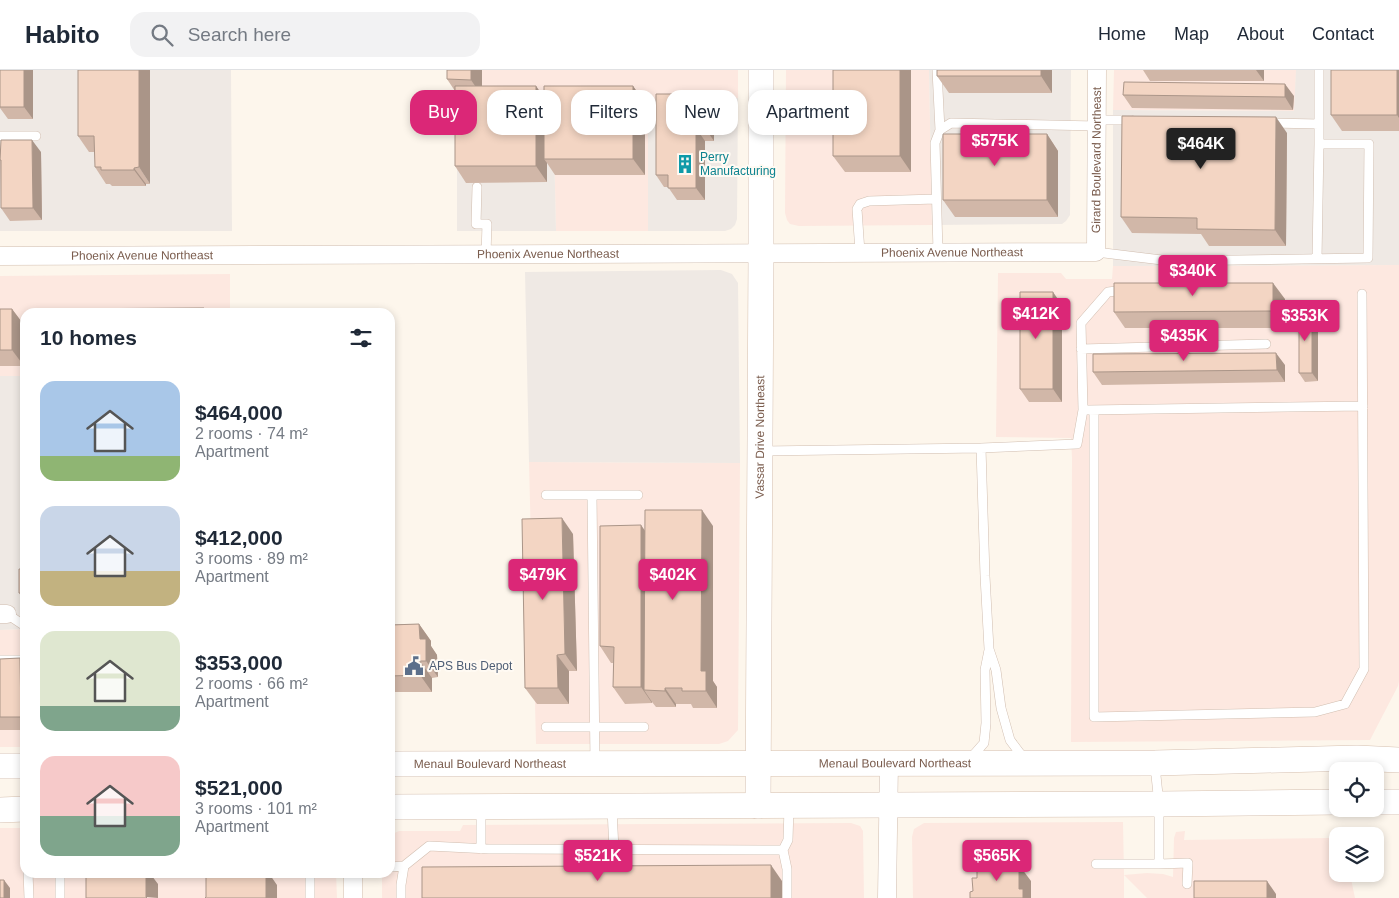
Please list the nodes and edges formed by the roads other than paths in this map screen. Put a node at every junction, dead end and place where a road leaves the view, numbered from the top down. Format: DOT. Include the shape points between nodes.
graph roads {
  1 [pos="761,70"];
  2 [pos="937,70"];
  3 [pos="1097,70"];
  4 [pos="1320,70"];
  5 [pos="1139,120"];
  6 [pos="1096,123"];
  7 [pos="1262,123"];
  8 [pos="1319,124"];
  9 [pos="940,130"];
  10 [pos="0,136"];
  11 [pos="36,136"];
  12 [pos="1319,144"];
  13 [pos="477,187"];
  14 [pos="936,200"];
  15 [pos="860,252"];
  16 [pos="938,252"];
  17 [pos="1096,252"];
  18 [pos="761,253"];
  19 [pos="486,254"];
  20 [pos="0,256"];
  21 [pos="1317,259"];
  22 [pos="1134,290"];
  23 [pos="1362,294"];
  24 [pos="1266,344"];
  25 [pos="1081,349"];
  26 [pos="1363,406"];
  27 [pos="1083,410"];
  28 [pos="1094,410"];
  29 [pos="982,448"];
  30 [pos="760,451"];
  31 [pos="546,495"];
  32 [pos="592,495"];
  33 [pos="638,495"];
  34 [pos="4,614"];
  35 [pos="20,623"];
  36 [pos="989,648"];
  37 [pos="0,660"];
  38 [pos="20,660"];
  39 [pos="595,727"];
  40 [pos="644,727"];
  41 [pos="546,728"];
  42 [pos="1399,760"];
  43 [pos="889,762"];
  44 [pos="595,763"];
  45 [pos="758,763"];
  46 [pos="967,763"];
  47 [pos="1027,763"];
  48 [pos="1155,763"];
  49 [pos="395,764"];
  50 [pos="0,766"];
  51 [pos="20,766"];
  52 [pos="1329,802"];
  53 [pos="1384,802"];
  54 [pos="1399,802"];
  55 [pos="1159,804"];
  56 [pos="789,805"];
  57 [pos="889,805"];
  58 [pos="481,806"];
  59 [pos="611,806"];
  60 [pos="758,806"];
  61 [pos="395,807"];
  62 [pos="0,810"];
  63 [pos="20,810"];
  64 [pos="482,849"];
  65 [pos="614,850"];
  66 [pos="783,850"];
  67 [pos="1096,864"];
  68 [pos="1159,864"];
  69 [pos="395,866"];
  70 [pos="404,866"];
  71 [pos="28,878"];
  72 [pos="60,878"];
  73 [pos="310,878"];
  74 [pos="353,878"];
  75 [pos="1186,884"];
  76 [pos="29,898"];
  77 [pos="60,898"];
  78 [pos="310,898"];
  79 [pos="353,898"];
  80 [pos="400,898"];
  81 [pos="787,898"];
  82 [pos="887,898"];
  1 -- 18 [label="main road, Vassar Drive Northeast"];
  2 -- 9 [label="lane"];
  3 -- 6 [label="street, Girard Boulevard Northeast"];
  4 -- 8 [label="lane"];
  5 -- 6 [label="lane"];
  6 -- 9 [label="lane" via="951,123"];
  6 -- 17 [label="street, Girard Boulevard Northeast"];
  7 -- 8 [label="lane"];
  8 -- 12 [label="lane"];
  9 -- 14 [label="lane" via="935,143"];
  10 -- 11 [label="lane"];
  12 -- 21 [label="lane"];
  12 -- 21 [label="lane" via="1369,144 1368,258"];
  13 -- 19 [label="lane" via="476,224 490,224"];
  14 -- 15 [label="lane" via="869,201 860,204 857,209"];
  14 -- 16 [label="lane"];
  15 -- 16 [label="street, Phoenix Avenue Northeast"];
  15 -- 18 [label="street, Phoenix Avenue Northeast"];
  16 -- 17 [label="street, Phoenix Avenue Northeast"];
  17 -- 21 [label="lane" via="1170,261"];
  18 -- 19 [label="street, Phoenix Avenue Northeast"];
  18 -- 30 [label="main road, Vassar Drive Northeast"];
  19 -- 20 [label="street, Phoenix Avenue Northeast"];
  22 -- 25 [label="lane" via="1108,292 1081,323"];
  23 -- 26 [label="lane"];
  24 -- 25 [label="lane"];
  25 -- 27 [label="lane"];
  26 -- 28 [label="lane"];
  26 -- 28 [label="lane" via="1364,669 1345,704 1315,712 1094,718"];
  27 -- 28 [label="lane"];
  27 -- 29 [label="lane" via="1076,444"];
  29 -- 30 [label="lane"];
  29 -- 36 [label="lane"];
  30 -- 45 [label="main road, Vassar Drive Northeast"];
  31 -- 32 [label="lane"];
  32 -- 33 [label="lane"];
  32 -- 39 [label="lane"];
  34 -- 35 [label="lane"];
  36 -- 46 [label="lane" via="985,670 984,743"];
  36 -- 47 [label="lane" via="1010,740"];
  37 -- 38 [label="lane"];
  39 -- 40 [label="lane"];
  39 -- 41 [label="lane"];
  39 -- 44 [label="lane"];
  42 -- 48 [label="main road, Menaul Boulevard Northeast" via="1357,758"];
  43 -- 45 [label="main road, Menaul Boulevard Northeast"];
  43 -- 46 [label="main road, Menaul Boulevard Northeast"];
  43 -- 57 [label="street"];
  44 -- 45 [label="main road, Menaul Boulevard Northeast"];
  44 -- 49 [label="main road, Menaul Boulevard Northeast"];
  45 -- 60 [label="main road, Vassar Drive Northeast"];
  46 -- 47 [label="main road, Menaul Boulevard Northeast"];
  47 -- 48 [label="main road, Menaul Boulevard Northeast"];
  48 -- 55 [label="lane"];
  50 -- 51 [label="main road"];
  52 -- 55 [label="main road"];
  53 -- 54 [label="main road"];
  55 -- 57 [label="main road"];
  55 -- 68 [label="lane"];
  56 -- 57 [label="main road"];
  56 -- 60 [label="main road"];
  56 -- 66 [label="lane" via="788,840"];
  57 -- 82 [label="street"];
  58 -- 59 [label="main road"];
  58 -- 61 [label="main road"];
  58 -- 64 [label="lane"];
  59 -- 60 [label="main road"];
  59 -- 65 [label="lane"];
  62 -- 63 [label="main road"];
  64 -- 65 [label="lane"];
  64 -- 70 [label="lane" via="429,846"];
  65 -- 66 [label="lane"];
  66 -- 81 [label="lane"];
  67 -- 68 [label="lane"];
  68 -- 75 [label="lane" via="1188,863"];
  69 -- 70 [label="lane"];
  70 -- 80 [label="lane"];
  71 -- 76 [label="lane"];
  72 -- 77 [label="lane"];
  73 -- 78 [label="lane"];
  74 -- 79 [label="street"];
}
